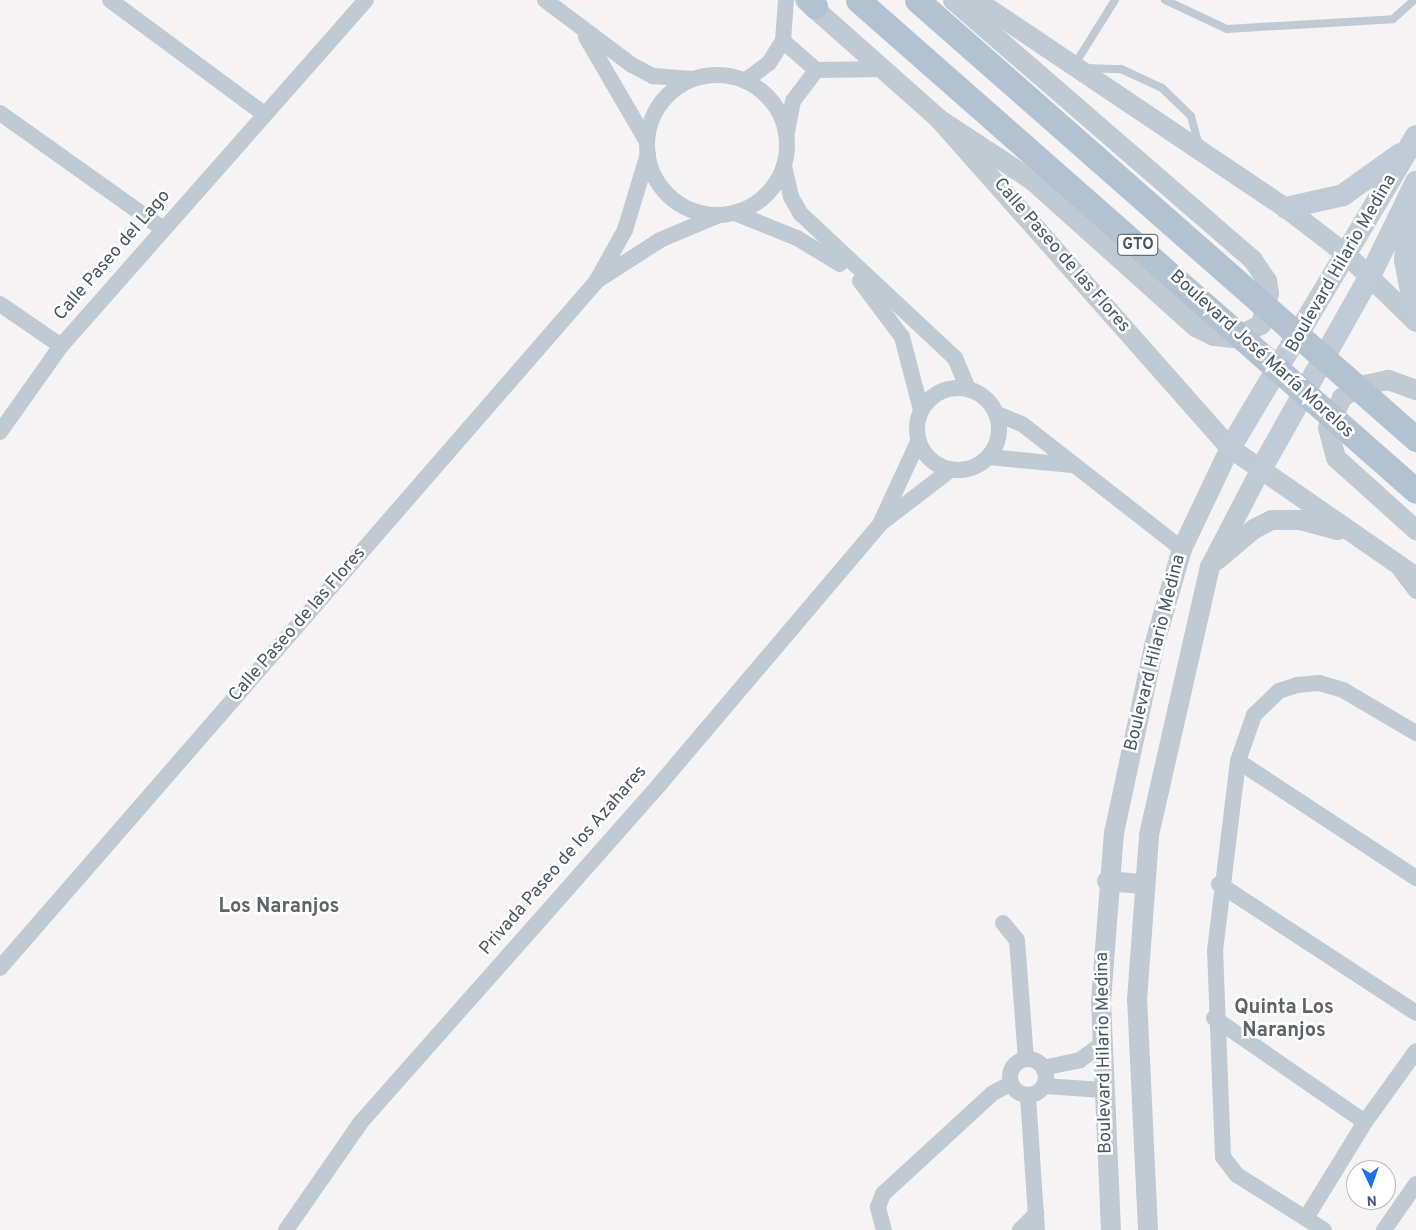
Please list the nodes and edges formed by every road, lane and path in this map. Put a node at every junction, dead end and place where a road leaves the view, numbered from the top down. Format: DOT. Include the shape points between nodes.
graph roads {
  1 [pos="110,0"];
  2 [pos="366,0"];
  3 [pos="545,0"];
  4 [pos="786,0"];
  5 [pos="858,0"];
  6 [pos="917,0"];
  7 [pos="953,0"];
  8 [pos="976,0"];
  9 [pos="1115,0"];
  10 [pos="1165,0"];
  11 [pos="1414,0"];
  12 [pos="810,2"];
  13 [pos="582,31"];
  14 [pos="783,41"];
  15 [pos="1072,68"];
  16 [pos="885,69"];
  17 [pos="816,70"];
  18 [pos="695,79"];
  19 [pos="745,81"];
  20 [pos="0,113"];
  21 [pos="264,114"];
  22 [pos="939,119"];
  23 [pos="786,134"];
  24 [pos="1414,140"];
  25 [pos="647,148"];
  26 [pos="1200,152"];
  27 [pos="784,166"];
  28 [pos="1416,183"];
  29 [pos="1286,208"];
  30 [pos="727,214"];
  31 [pos="164,229"];
  32 [pos="1347,255"];
  33 [pos="1370,276"];
  34 [pos="596,282"];
  35 [pos="0,304"];
  36 [pos="1416,320"];
  37 [pos="61,346"];
  38 [pos="968,389"];
  39 [pos="1416,390"];
  40 [pos="921,410"];
  41 [pos="997,414"];
  42 [pos="0,432"];
  43 [pos="1416,439"];
  44 [pos="918,442"];
  45 [pos="1230,448"];
  46 [pos="989,457"];
  47 [pos="1070,466"];
  48 [pos="950,470"];
  49 [pos="1260,471"];
  50 [pos="1416,491"];
  51 [pos="880,524"];
  52 [pos="1416,530"];
  53 [pos="1364,540"];
  54 [pos="1182,549"];
  55 [pos="1397,565"];
  56 [pos="1210,567"];
  57 [pos="1416,577"];
  58 [pos="1416,591"];
  59 [pos="1416,733"];
  60 [pos="1238,761"];
  61 [pos="1416,878"];
  62 [pos="1107,881"];
  63 [pos="1142,884"];
  64 [pos="1219,884"];
  65 [pos="1003,923"];
  66 [pos="0,968"];
  67 [pos="1416,1013"];
  68 [pos="1214,1018"];
  69 [pos="1101,1045"];
  70 [pos="1416,1051"];
  71 [pos="1026,1059"];
  72 [pos="1044,1068"];
  73 [pos="1010,1084"];
  74 [pos="1044,1086"];
  75 [pos="1103,1090"];
  76 [pos="1028,1096"];
  77 [pos="1365,1122"];
  78 [pos="1416,1184"];
  79 [pos="1306,1218"];
  80 [pos="1036,1222"];
  81 [pos="286,1230"];
  82 [pos="884,1230"];
  83 [pos="1020,1230"];
  84 [pos="1111,1230"];
  85 [pos="1148,1230"];
  86 [pos="1324,1230"];
  87 [pos="1384,1230"];
  1 -- 21 [label="street"];
  2 -- 21 [label="street, Calle Paseo del Lago"];
  3 -- 13 [label="street"];
  4 -- 14 [label="street"];
  5 -- 50 [label="main road, Boulevard José María Morelos / GTO, bridge"];
  6 -- 43 [label="main road, Boulevard José María Morelos / GTO, bridge"];
  7 -- 22 [label="street" via="1253,260 1267,281 1269,294 1261,325 1234,338 1214,336 1196,327 1033,181"];
  8 -- 15 [label="street"];
  9 -- 15 [label="lane"];
  10 -- 11 [label="lane" via="1227,29 1392,19"];
  12 -- 16 [label="street, Calle Paseo de las Flores"];
  13 -- 18 [label="street" via="653,76"];
  13 -- 25 [label="street"];
  14 -- 17 [label="street"];
  14 -- 19 [label="street" via="769,63"];
  15 -- 26 [label="street"];
  15 -- 26 [label="lane" via="1121,69 1162,88 1191,116"];
  16 -- 17 [label="street"];
  16 -- 22 [label="street, Calle Paseo de las Flores"];
  17 -- 23 [label="street" via="793,101"];
  18 -- 19 [label="street" via="720,76"];
  18 -- 25 [label="street" via="662,103"];
  19 -- 23 [label="street" via="764,93 779,112"];
  20 -- 31 [label="street"];
  21 -- 31 [label="street, Calle Paseo del Lago"];
  22 -- 45 [label="street, Calle Paseo de las Flores"];
  23 -- 27 [label="street"];
  24 -- 29 [label="main road" via="1343,195"];
  24 -- 32 [label="main road, Boulevard Hilario Medina"];
  25 -- 30 [label="street" via="660,185 671,198 702,213"];
  25 -- 34 [label="street, Calle Paseo de las Flores" via="625,230"];
  26 -- 29 [label="street"];
  27 -- 30 [label="street" via="760,200"];
  27 -- 38 [label="street" via="791,197 801,214 955,358"];
  28 -- 33 [label="main road, Boulevard Hilario Medina"];
  28 -- 36 [label="main road" via="1405,260"];
  29 -- 32 [label="street"];
  30 -- 34 [label="street, Calle Paseo de las Flores" via="660,240"];
  30 -- 40 [label="street" via="821,250 863,283 902,337"];
  31 -- 37 [label="street, Calle Paseo del Lago"];
  32 -- 33 [label="street"];
  32 -- 45 [label="main road, Boulevard Hilario Medina"];
  33 -- 36 [label="street"];
  33 -- 49 [label="main road, Boulevard Hilario Medina"];
  34 -- 66 [label="street, Calle Paseo de las Flores"];
  35 -- 37 [label="street"];
  37 -- 42 [label="street, Calle Paseo del Lago"];
  38 -- 40 [label="street" via="950,388 933,396"];
  38 -- 41 [label="street" via="990,402"];
  39 -- 52 [label="street" via="1388,380 1359,386 1342,398 1328,428 1336,458"];
  40 -- 44 [label="street"];
  41 -- 46 [label="street" via="1000,429"];
  41 -- 47 [label="street" via="1022,424"];
  44 -- 48 [label="street" via="936,465"];
  44 -- 51 [label="street, Privada Paseo de los Azahares"];
  45 -- 49 [label="street, Calle Paseo de las Flores"];
  45 -- 54 [label="street, Boulevard Hilario Medina"];
  46 -- 47 [label="street"];
  46 -- 48 [label="street" via="978,466"];
  47 -- 54 [label="street"];
  48 -- 51 [label="street, Privada Paseo de los Azahares"];
  49 -- 53 [label="street, Calle Paseo de las Flores"];
  49 -- 56 [label="street, Boulevard Hilario Medina"];
  51 -- 81 [label="street, Privada Paseo de los Azahares" via="659,785 361,1122"];
  53 -- 55 [label="street"];
  53 -- 56 [label="street" via="1324,525 1272,520 1254,529"];
  54 -- 62 [label="street, Boulevard Hilario Medina" via="1138,718"];
  55 -- 57 [label="street"];
  55 -- 58 [label="street"];
  56 -- 63 [label="street, Boulevard Hilario Medina" via="1169,731"];
  59 -- 60 [label="street" via="1342,690 1319,683 1297,685 1279,691 1254,715"];
  60 -- 61 [label="street"];
  60 -- 64 [label="street"];
  62 -- 63 [label="street"];
  62 -- 69 [label="street, Boulevard Hilario Medina"];
  63 -- 85 [label="street, Boulevard Hilario Medina" via="1137,1048"];
  64 -- 67 [label="street"];
  64 -- 68 [label="street"];
  65 -- 71 [label="street" via="1017,940"];
  68 -- 77 [label="street"];
  68 -- 79 [label="street" via="1224,1163"];
  69 -- 72 [label="street" via="1080,1060"];
  69 -- 75 [label="street, Boulevard Hilario Medina"];
  70 -- 77 [label="street"];
  71 -- 72 [label="street"];
  71 -- 73 [label="street" via="1014,1065"];
  72 -- 74 [label="street"];
  73 -- 76 [label="street"];
  73 -- 82 [label="street" via="993,1093 883,1194 878,1207"];
  74 -- 75 [label="street"];
  74 -- 76 [label="street"];
  75 -- 84 [label="street, Boulevard Hilario Medina"];
  76 -- 80 [label="street"];
  77 -- 79 [label="street"];
  78 -- 87 [label="street"];
  79 -- 86 [label="street"];
  80 -- 83 [label="street"];
}
